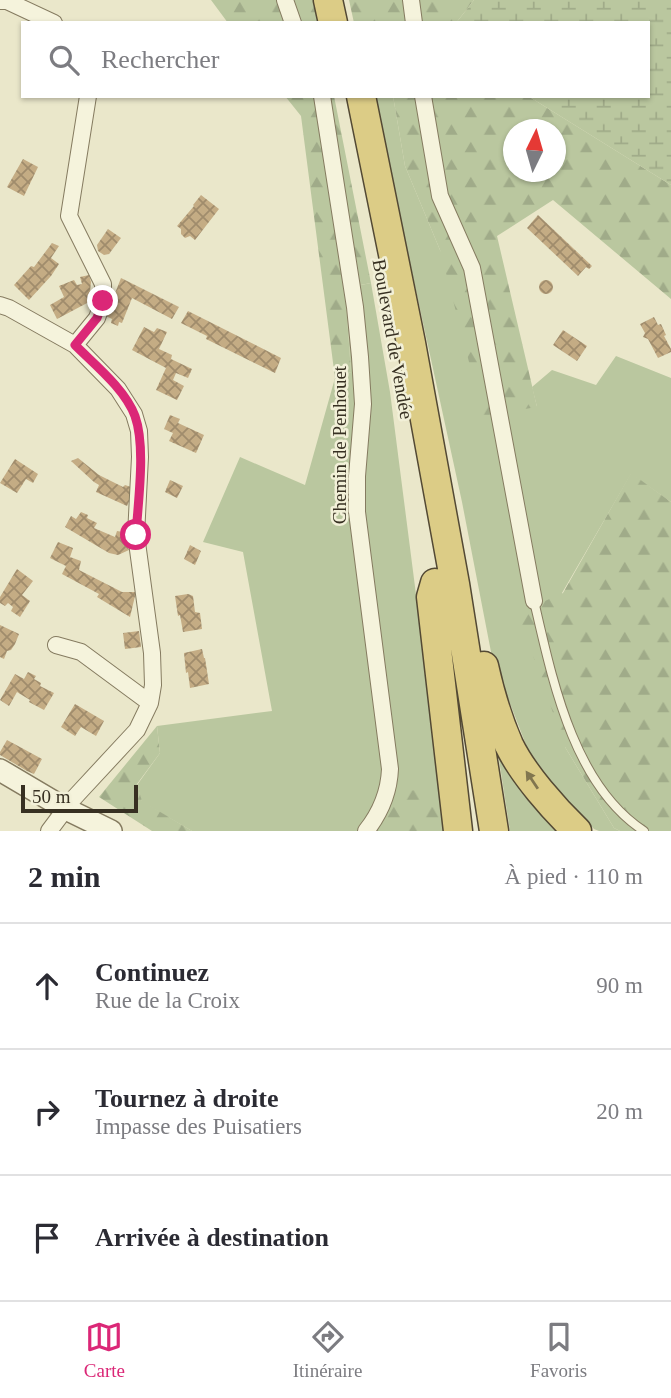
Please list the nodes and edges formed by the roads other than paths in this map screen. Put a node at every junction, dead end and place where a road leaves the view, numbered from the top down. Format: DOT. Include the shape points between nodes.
graph roads {
  1 [pos="285,0"];
  2 [pos="328,0"];
  3 [pos="343,0"];
  4 [pos="411,0"];
  5 [pos="0,1"];
  6 [pos="50,21"];
  7 [pos="292,21"];
  8 [pos="333,21"];
  9 [pos="347,21"];
  10 [pos="414,21"];
  11 [pos="88,98"];
  12 [pos="322,98"];
  13 [pos="348,98"];
  14 [pos="361,98"];
  15 [pos="423,98"];
  16 [pos="0,305"];
  17 [pos="75,345"];
  18 [pos="445,583"];
  19 [pos="534,601"];
  20 [pos="454,637"];
  21 [pos="57,645"];
  22 [pos="150,703"];
  23 [pos="0,770"];
  24 [pos="66,809"];
  25 [pos="49,831"];
  26 [pos="111,831"];
  27 [pos="366,831"];
  28 [pos="458,831"];
  29 [pos="477,831"];
  30 [pos="494,831"];
  31 [pos="577,831"];
  32 [pos="644,831"];
  1 -- 7 [label="street"];
  2 -- 8 [label="highway"];
  3 -- 9 [label="highway"];
  4 -- 10 [label="street"];
  5 -- 6 [label="street"];
  11 -- 17 [label="street" via="69,216 103,284 103,301 97,318"];
  12 -- 27 [label="street, Chemin de Penhouet" via="355,307 363,404 357,512 390,769 384,803"];
  13 -- 18 [label="highway, Boulevard de Vendée" via="402,389"];
  14 -- 18 [label="highway, Boulevard de Vendée" via="411,343"];
  15 -- 19 [label="street" via="440,196 472,268"];
  16 -- 17 [label="street"];
  17 -- 22 [label="street" via="118,389 139,431 136,535 152,653"];
  18 -- 20 [label="highway"];
  18 -- 28 [label="highway" via="431,597"];
  31 -- 18 [label="highway, one-way" via="537,788 510,746 490,692 470,603"];
  19 -- 32 [label="lane" via="580,755 614,806"];
  20 -- 29 [label="highway"];
  20 -- 30 [label="highway"];
  21 -- 22 [label="street" via="80,652"];
  22 -- 24 [label="street" via="137,730"];
  23 -- 24 [label="street"];
  24 -- 25 [label="street"];
  24 -- 26 [label="street"];
}
